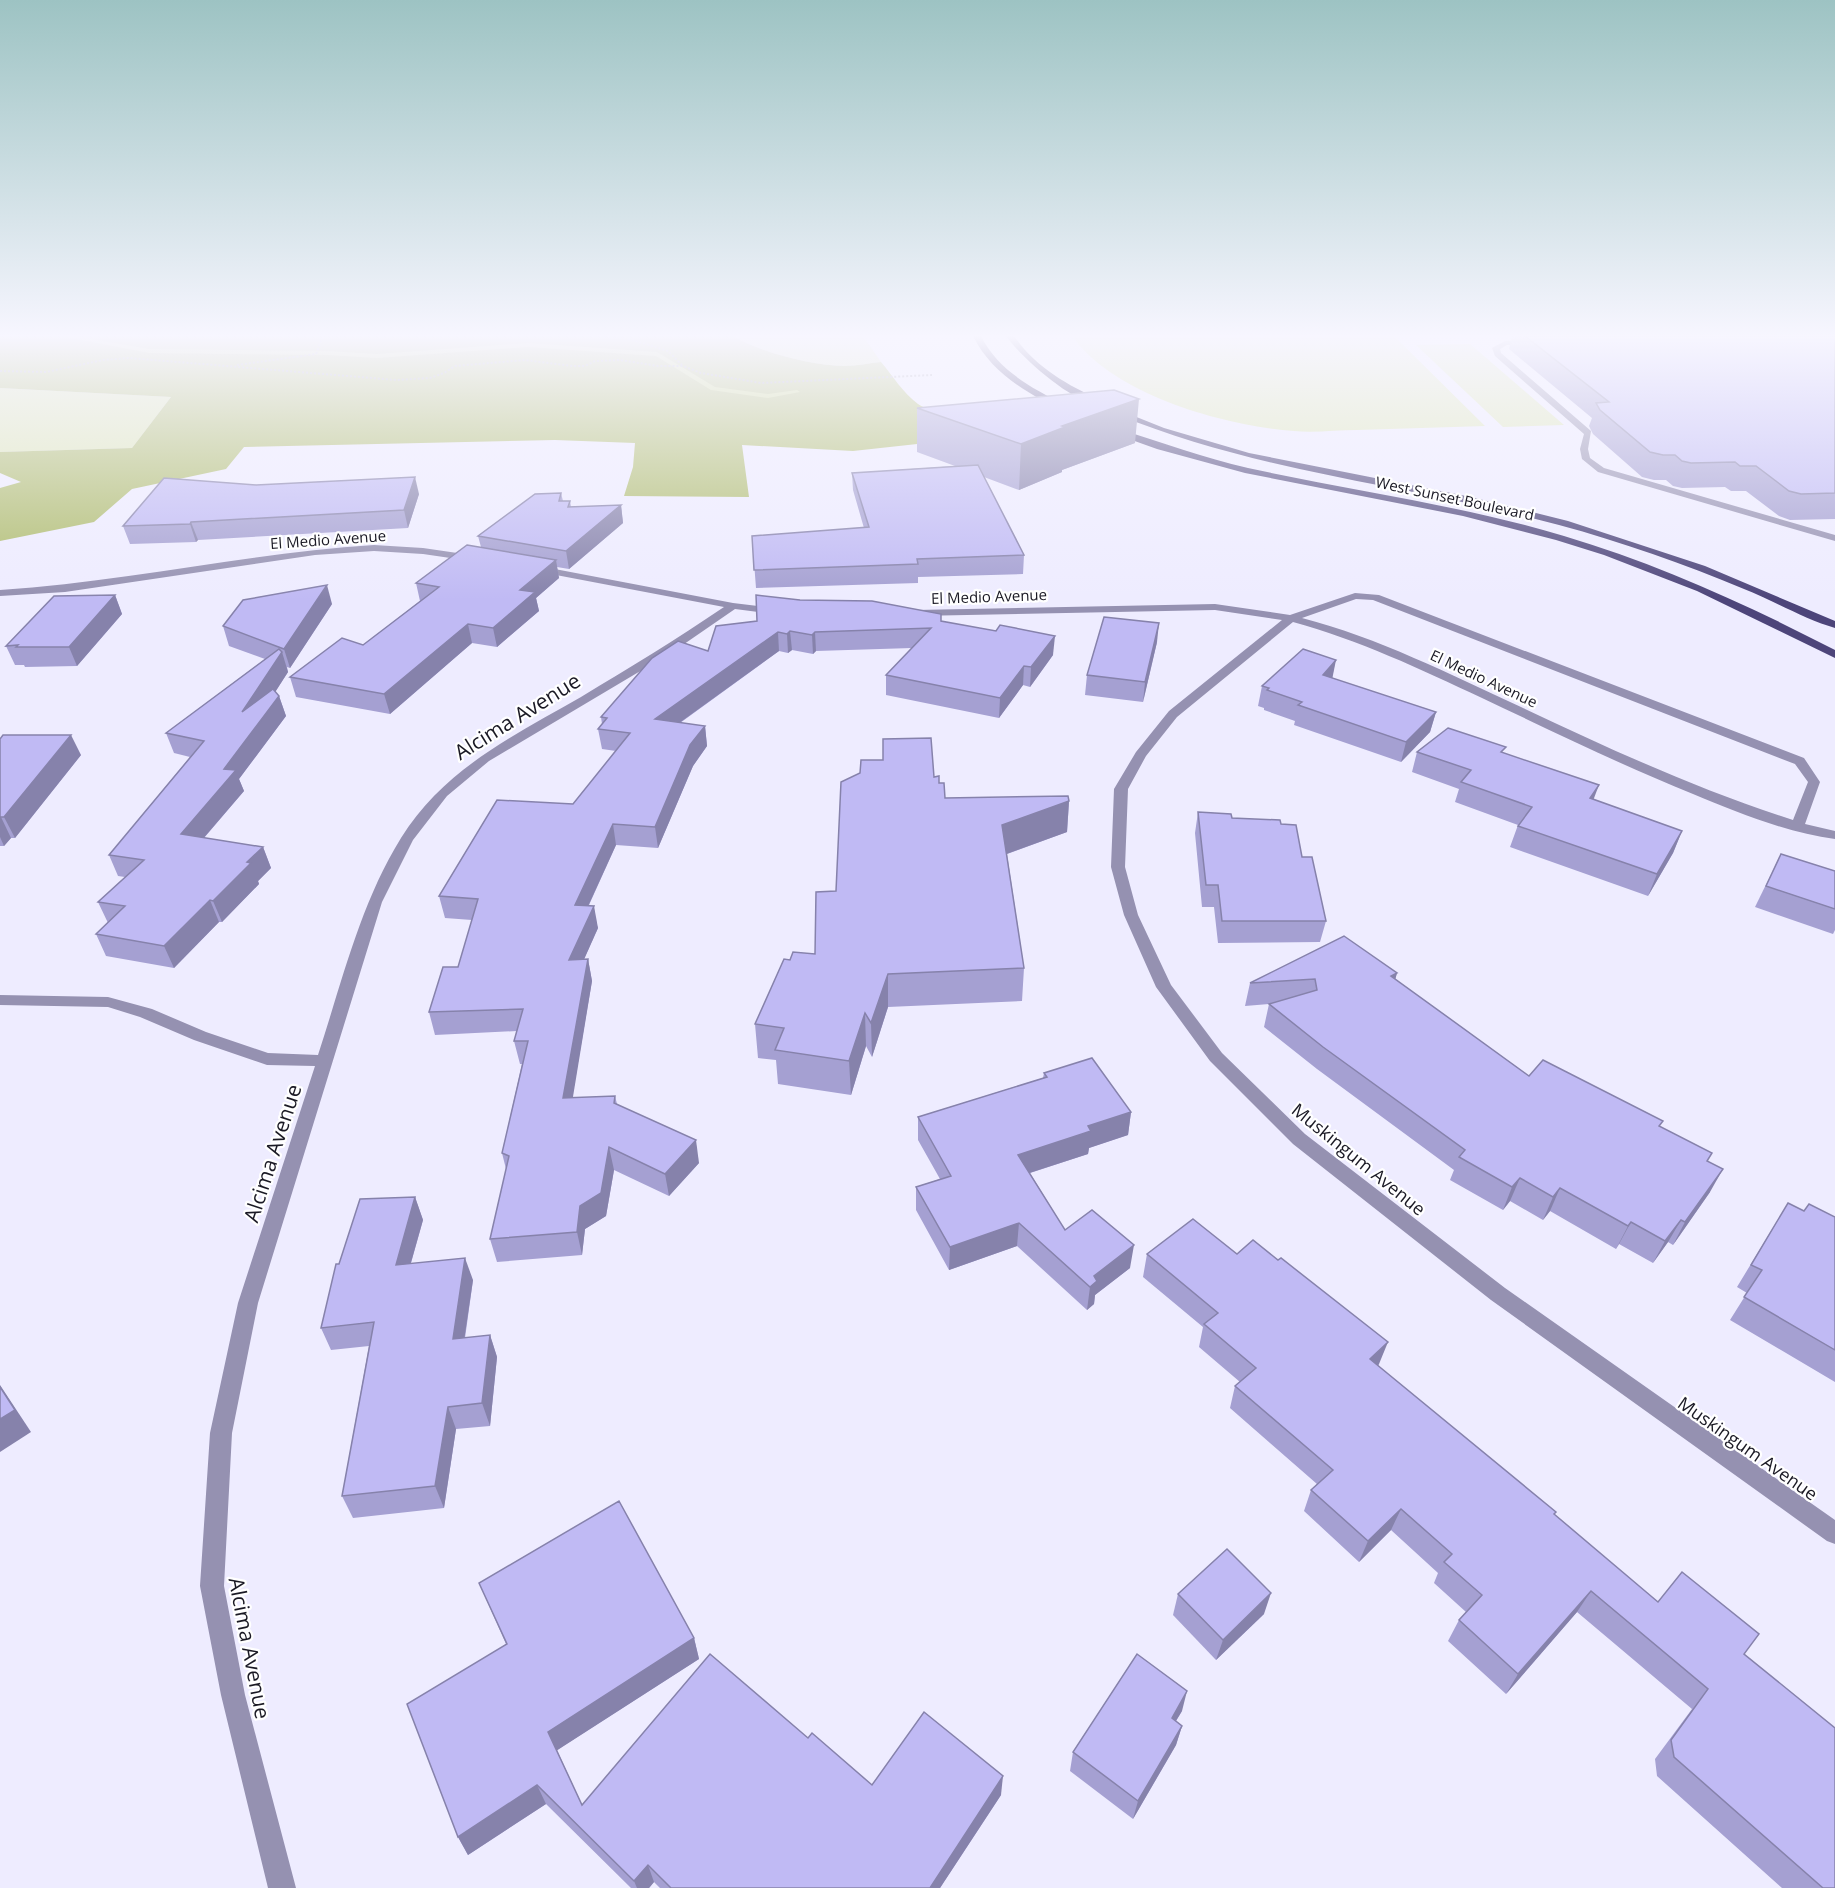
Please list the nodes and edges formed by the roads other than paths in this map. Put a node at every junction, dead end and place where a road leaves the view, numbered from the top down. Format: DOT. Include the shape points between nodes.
graph roads {
  1 [pos="1148,424"];
  2 [pos="1578,424"];
  3 [pos="1105,426"];
  4 [pos="1835,538"];
  5 [pos="479,559"];
  6 [pos="525,567"];
  7 [pos="0,593"];
  8 [pos="733,606"];
  9 [pos="790,612"];
  10 [pos="900,614"];
  11 [pos="1292,618"];
  12 [pos="1835,626"];
  13 [pos="1835,655"];
  14 [pos="1798,826"];
  15 [pos="1835,835"];
  16 [pos="0,1000"];
  17 [pos="326,1061"];
  18 [pos="1835,1533"];
  19 [pos="282,1888"];
  1 -- 12 [label="main road, West Sunset Boulevard" via="1273,461 1556,519 1677,558"];
  2 -- 4 [label="street" via="1588,433 1586,459 1601,470"];
  3 -- 13 [label="main road, West Sunset Boulevard" via="1254,472 1465,513 1569,540 1701,588"];
  5 -- 7 [label="street, El Medio Avenue" via="374,548 315,552 64,589"];
  6 -- 8 [label="street"];
  8 -- 9 [label="street"];
  8 -- 17 [label="street, Alcima Avenue" via="670,649 485,758 442,793 407,838 375,902"];
  10 -- 11 [label="street, El Medio Avenue" via="1215,607"];
  11 -- 14 [label="street, El Medio Avenue" via="1343,632 1409,659 1642,769 1729,804"];
  11 -- 14 [label="street" via="1355,596 1376,597 1800,762 1814,782"];
  11 -- 18 [label="street, Muskingum Avenue" via="1173,714 1140,755 1121,789 1118,867 1131,915 1164,987 1216,1057 1299,1139 1498,1294"];
  14 -- 15 [label="street, El Medio Avenue"];
  16 -- 17 [label="street" via="108,1002 267,1059"];
  17 -- 19 [label="street, Alcima Avenue" via="248,1303 221,1433 212,1586 234,1695"];
}
